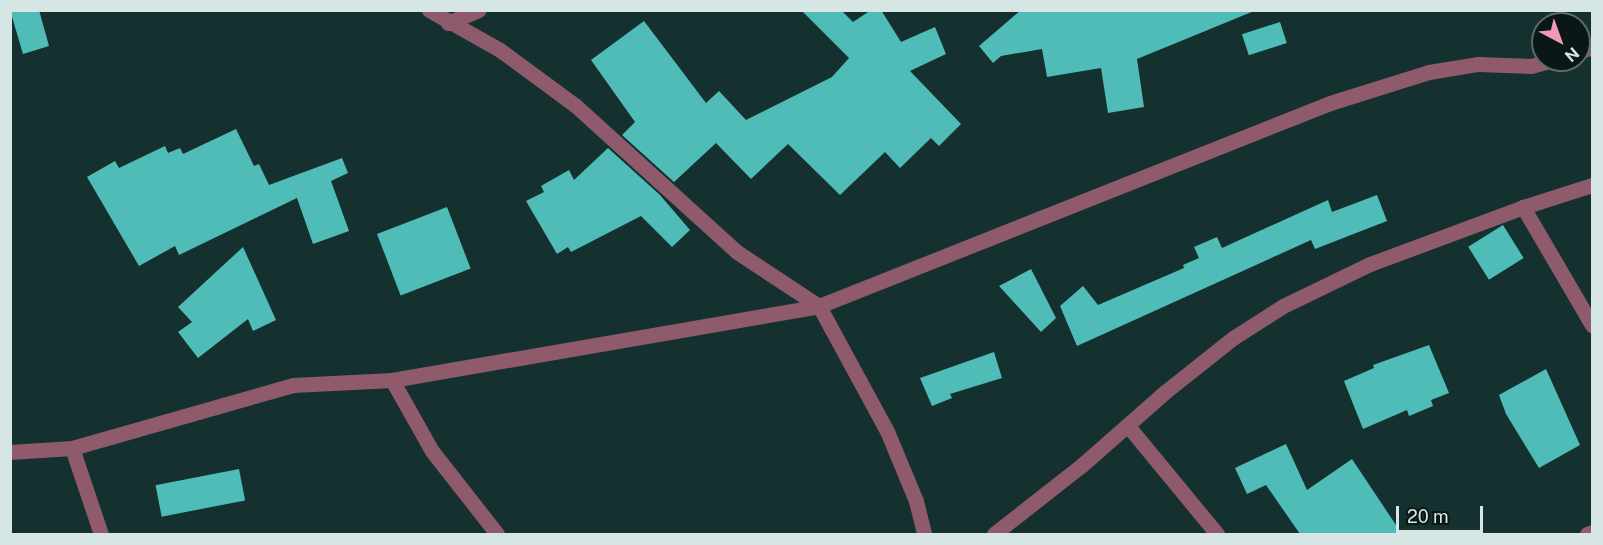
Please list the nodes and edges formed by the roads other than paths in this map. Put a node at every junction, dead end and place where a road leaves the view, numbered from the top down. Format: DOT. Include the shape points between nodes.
graph roads {
  1 [pos="429,10"];
  2 [pos="478,10"];
  3 [pos="448,23"];
  4 [pos="1531,66"];
  5 [pos="1593,185"];
  6 [pos="1523,207"];
  7 [pos="819,306"];
  8 [pos="1593,325"];
  9 [pos="392,380"];
  10 [pos="1128,426"];
  11 [pos="72,448"];
  12 [pos="10,452"];
  13 [pos="1593,532"];
  14 [pos="101,534"];
  15 [pos="497,534"];
  16 [pos="924,534"];
  17 [pos="994,534"];
  18 [pos="1216,534"];
  19 [pos="1587,534"];
  1 -- 3 [label="street"];
  2 -- 3 [label="street"];
  3 -- 7 [label="street" via="500,50 576,106 737,252"];
  4 -- 7 [label="street" via="1478,64 1429,72 1330,103"];
  5 -- 6 [label="street"];
  6 -- 8 [label="street"];
  6 -- 10 [label="street" via="1370,264 1283,306 1233,338"];
  7 -- 9 [label="street"];
  7 -- 16 [label="street" via="887,431 916,501"];
  9 -- 11 [label="street" via="293,385"];
  9 -- 15 [label="street" via="432,451"];
  10 -- 17 [label="street"];
  10 -- 18 [label="street"];
  11 -- 12 [label="street"];
  11 -- 14 [label="street"];
  13 -- 19 [label="street"];
}
